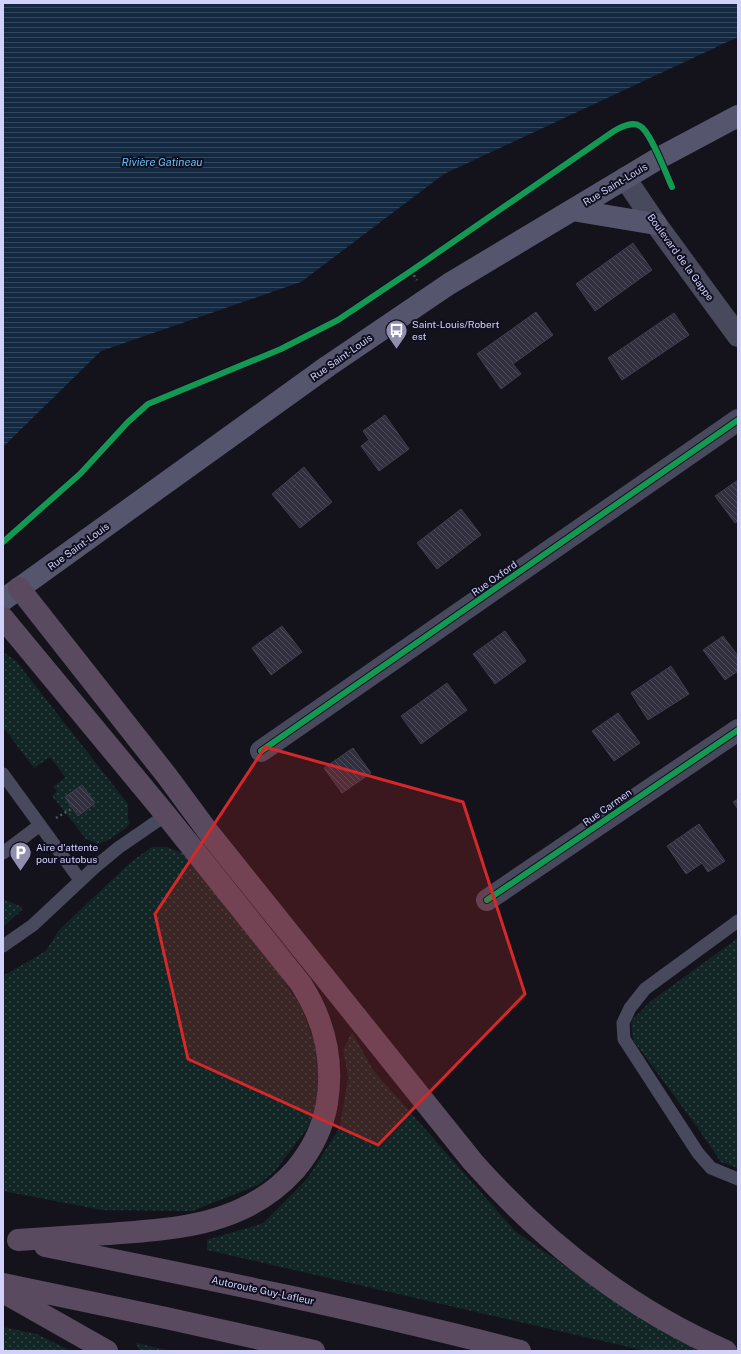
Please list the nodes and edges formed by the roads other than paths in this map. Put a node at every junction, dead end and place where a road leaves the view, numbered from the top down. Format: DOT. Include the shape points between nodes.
graph roads {
  1 [pos="738,116"];
  2 [pos="625,178"];
  3 [pos="572,210"];
  4 [pos="656,224"];
  5 [pos="738,336"];
  6 [pos="738,420"];
  7 [pos="11,594"];
  8 [pos="3,618"];
  9 [pos="738,730"];
  10 [pos="261,752"];
  11 [pos="3,774"];
  12 [pos="166,815"];
  13 [pos="40,826"];
  14 [pos="3,853"];
  15 [pos="80,880"];
  16 [pos="487,900"];
  17 [pos="738,921"];
  18 [pos="3,946"];
  19 [pos="738,1179"];
  20 [pos="10,1239"];
  21 [pos="3,1284"];
  22 [pos="3,1292"];
  23 [pos="107,1351"];
  24 [pos="314,1351"];
  25 [pos="520,1351"];
  26 [pos="726,1351"];
  1 -- 2 [label="main road, Rue Saint-Louis"];
  2 -- 3 [label="main road, Rue Saint-Louis"];
  2 -- 4 [label="street, Boulevard de la Gappe"];
  3 -- 4 [label="main road"];
  3 -- 7 [label="main road, Rue Saint-Louis" via="449,284 359,344"];
  4 -- 5 [label="street, Boulevard de la Gappe"];
  6 -- 10 [label="street, Rue Oxford"];
  7 -- 26 [label="highway" via="167,776 214,839 491,1182 553,1241 614,1288 662,1320"];
  8 -- 12 [label="highway"];
  9 -- 16 [label="street, Rue Carmen"];
  11 -- 13 [label="lane"];
  12 -- 15 [label="lane" via="118,848"];
  12 -- 20 [label="highway" via="292,973 313,1005 323,1029 329,1060 328,1095 321,1124 309,1152 281,1184 263,1198 229,1215 158,1230"];
  13 -- 14 [label="lane"];
  13 -- 15 [label="lane"];
  15 -- 18 [label="lane" via="33,925"];
  17 -- 19 [label="lane" via="645,989 630,1008 623,1023 624,1040 698,1154 711,1168"];
  20 -- 25 [label="highway, Autoroute Guy-Lafleur" via="331,1305"];
  21 -- 24 [label="highway"];
  22 -- 23 [label="highway"];
}
